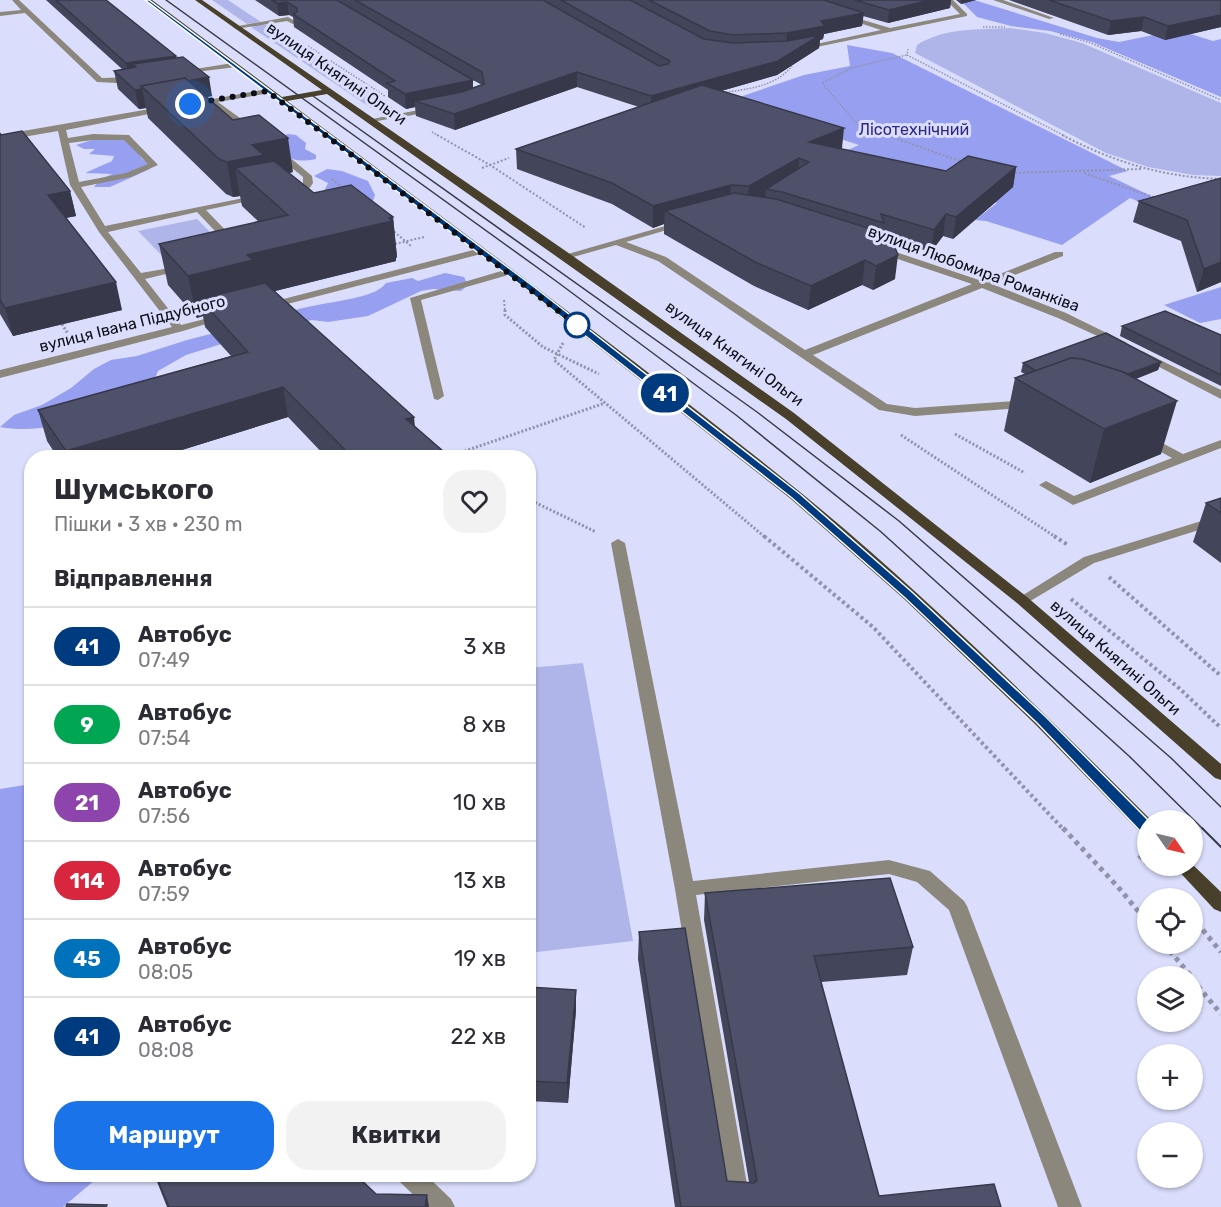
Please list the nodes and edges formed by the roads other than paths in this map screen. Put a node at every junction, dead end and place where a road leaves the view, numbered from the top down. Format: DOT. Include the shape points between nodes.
graph roads {
  1 [pos="15,0"];
  2 [pos="148,0"];
  3 [pos="198,0"];
  4 [pos="949,0"];
  5 [pos="996,0"];
  6 [pos="26,11"];
  7 [pos="0,14"];
  8 [pos="837,14"];
  9 [pos="1051,18"];
  10 [pos="295,23"];
  11 [pos="236,27"];
  12 [pos="890,31"];
  13 [pos="797,49"];
  14 [pos="233,65"];
  15 [pos="171,74"];
  16 [pos="149,77"];
  17 [pos="267,91"];
  18 [pos="329,91"];
  19 [pos="212,100"];
  20 [pos="279,100"];
  21 [pos="441,107"];
  22 [pos="371,120"];
  23 [pos="61,128"];
  24 [pos="255,134"];
  25 [pos="0,138"];
  26 [pos="65,141"];
  27 [pos="273,148"];
  28 [pos="75,185"];
  29 [pos="288,191"];
  30 [pos="274,193"];
  31 [pos="302,193"];
  32 [pos="310,200"];
  33 [pos="199,209"];
  34 [pos="690,222"];
  35 [pos="102,230"];
  36 [pos="616,242"];
  37 [pos="866,245"];
  38 [pos="481,251"];
  39 [pos="228,252"];
  40 [pos="1059,254"];
  41 [pos="566,256"];
  42 [pos="191,265"];
  43 [pos="508,272"];
  44 [pos="139,277"];
  45 [pos="983,284"];
  46 [pos="254,309"];
  47 [pos="233,315"];
  48 [pos="179,329"];
  49 [pos="805,354"];
  50 [pos="0,374"];
  51 [pos="1221,395"];
  52 [pos="438,396"];
  53 [pos="1038,404"];
  54 [pos="1137,433"];
  55 [pos="1221,444"];
  56 [pos="1183,459"];
  57 [pos="1046,485"];
  58 [pos="1221,519"];
  59 [pos="618,543"];
  60 [pos="1022,600"];
  61 [pos="1221,774"];
  62 [pos="1137,818"];
  63 [pos="1194,876"];
  64 [pos="685,889"];
  65 [pos="1221,904"];
  66 [pos="416,1182"];
  67 [pos="443,1207"];
  68 [pos="739,1207"];
  69 [pos="1070,1207"];
  1 -- 6 [label="street"];
  2 -- 14 [label="main road"];
  3 -- 11 [label="main road, вулиця Княгині Ольги"];
  4 -- 12 [label="street" via="965,15"];
  5 -- 9 [label="street"];
  6 -- 7 [label="street"];
  6 -- 16 [label="street" via="100,80"];
  8 -- 12 [label="street"];
  10 -- 11 [label="street" via="288,19"];
  11 -- 18 [label="main road, вулиця Княгині Ольги"];
  12 -- 13 [label="street"];
  14 -- 15 [label="street"];
  14 -- 17 [label="main road"];
  17 -- 19 [label="street"];
  17 -- 20 [label="main road"];
  18 -- 20 [label="main road"];
  18 -- 22 [label="main road, вулиця Княгині Ольги"];
  19 -- 23 [label="street"];
  19 -- 24 [label="street"];
  20 -- 38 [label="main road"];
  21 -- 22 [label="street"];
  22 -- 41 [label="main road, вулиця Княгині Ольги"];
  23 -- 25 [label="street"];
  23 -- 26 [label="street"];
  26 -- 28 [label="street"];
  26 -- 28 [label="street" via="93,136 126,137 154,165 128,175"];
  27 -- 31 [label="street" via="308,176"];
  28 -- 35 [label="street"];
  29 -- 31 [label="street"];
  30 -- 33 [label="street"];
  31 -- 32 [label="street"];
  33 -- 35 [label="street"];
  33 -- 39 [label="street" via="234,244"];
  34 -- 36 [label="street"];
  35 -- 44 [label="street"];
  36 -- 41 [label="street"];
  36 -- 49 [label="street" via="662,259"];
  37 -- 45 [label="street, вулиця Любомира Романківа"];
  38 -- 43 [label="main road"];
  38 -- 46 [label="street, вулиця Івана Піддубного"];
  40 -- 45 [label="street"];
  41 -- 60 [label="main road, вулиця Княгині Ольги" via="790,416"];
  42 -- 44 [label="street"];
  43 -- 52 [label="street" via="415,298"];
  43 -- 62 [label="main road" via="796,496 1041,720"];
  44 -- 48 [label="street"];
  45 -- 49 [label="street"];
  45 -- 51 [label="street, вулиця Любомира Романківа" via="1081,323"];
  47 -- 48 [label="street, вулиця Івана Піддубного"];
  48 -- 50 [label="street, вулиця Івана Піддубного"];
  49 -- 53 [label="street" via="883,407 915,412"];
  54 -- 56 [label="street"];
  55 -- 56 [label="street"];
  56 -- 57 [label="street" via="1073,501"];
  58 -- 60 [label="street" via="1089,560"];
  59 -- 64 [label="street"];
  60 -- 61 [label="main road, вулиця Княгині Ольги"];
  63 -- 65 [label="main road"];
  64 -- 68 [label="street"];
  64 -- 69 [label="street" via="889,867 923,876 957,906"];
  66 -- 67 [label="street"];
}
